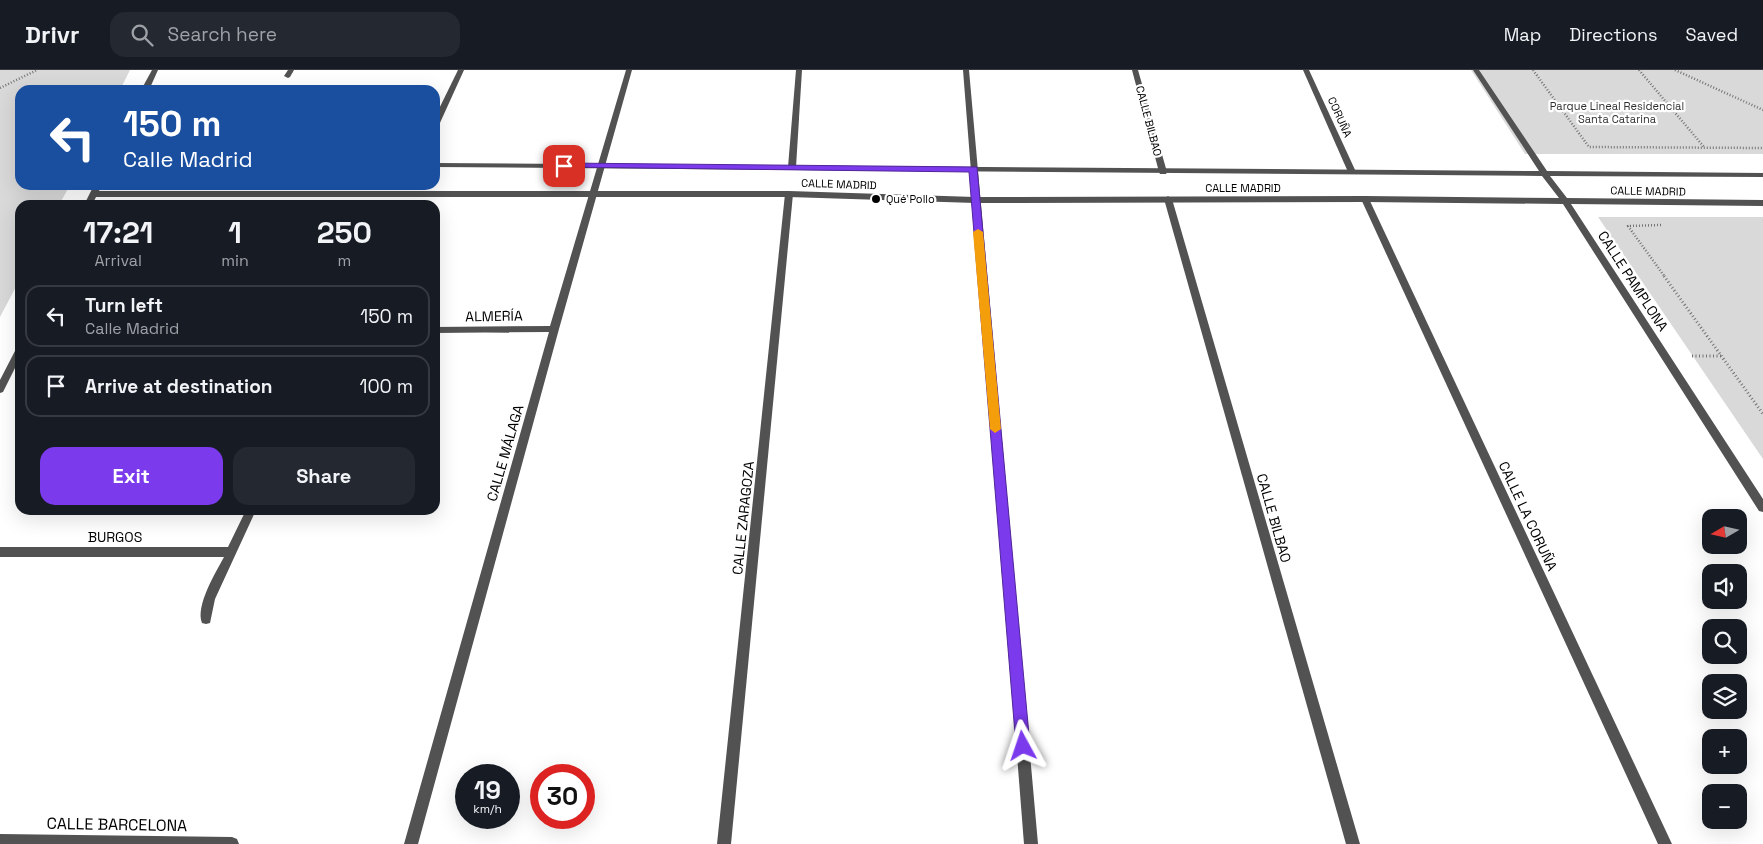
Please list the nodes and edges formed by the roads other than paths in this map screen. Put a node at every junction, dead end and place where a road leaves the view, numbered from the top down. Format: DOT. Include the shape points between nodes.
graph roads {
  1 [pos="155,70"];
  2 [pos="461,70"];
  3 [pos="629,70"];
  4 [pos="799,70"];
  5 [pos="966,70"];
  6 [pos="1135,70"];
  7 [pos="1306,70"];
  8 [pos="1476,70"];
  9 [pos="148,85"];
  10 [pos="440,114"];
  11 [pos="440,165"];
  12 [pos="601,166"];
  13 [pos="792,167"];
  14 [pos="974,169"];
  15 [pos="1163,172"];
  16 [pos="1352,172"];
  17 [pos="1545,174"];
  18 [pos="1763,176"];
  19 [pos="95,190"];
  20 [pos="93,194"];
  21 [pos="593,194"];
  22 [pos="789,194"];
  23 [pos="1168,199"];
  24 [pos="1366,199"];
  25 [pos="90,200"];
  26 [pos="975,200"];
  27 [pos="1565,201"];
  28 [pos="1763,203"];
  29 [pos="554,329"];
  30 [pos="440,330"];
  31 [pos="15,359"];
  32 [pos="0,389"];
  33 [pos="1763,508"];
  34 [pos="249,515"];
  35 [pos="0,552"];
  36 [pos="230,552"];
  37 [pos="206,619"];
  38 [pos="0,840"];
  39 [pos="232,844"];
  40 [pos="411,844"];
  41 [pos="724,844"];
  42 [pos="1031,844"];
  43 [pos="1353,844"];
  44 [pos="1665,844"];
  1 -- 9 [label="street"];
  2 -- 10 [label="street"];
  3 -- 12 [label="street, CALLE MÁLAGA"];
  4 -- 13 [label="street"];
  5 -- 14 [label="street"];
  6 -- 15 [label="street, CALLE BILBAO"];
  7 -- 16 [label="street, CORUÑA"];
  8 -- 17 [label="street, CALLE PAMPLONA"];
  11 -- 12 [label="street, CALLE MADRID"];
  12 -- 13 [label="street, CALLE MADRID"];
  12 -- 21 [label="street, CALLE MÁLAGA"];
  13 -- 14 [label="street, CALLE MADRID"];
  14 -- 15 [label="street, CALLE MADRID"];
  14 -- 26 [label="street"];
  15 -- 16 [label="street, CALLE MADRID"];
  16 -- 17 [label="street, CALLE MADRID"];
  17 -- 18 [label="street, CALLE MADRID"];
  17 -- 27 [label="street, CALLE PAMPLONA"];
  19 -- 20 [label="street"];
  20 -- 21 [label="street, CALLE MADRID"];
  20 -- 25 [label="street"];
  21 -- 22 [label="street, CALLE MADRID"];
  21 -- 29 [label="street, CALLE MÁLAGA"];
  22 -- 26 [label="street, CALLE MADRID"];
  22 -- 41 [label="street, CALLE ZARAGOZA"];
  23 -- 24 [label="street, CALLE MADRID"];
  23 -- 26 [label="street, CALLE MADRID"];
  23 -- 43 [label="street, CALLE BILBAO"];
  24 -- 27 [label="street, CALLE MADRID"];
  24 -- 44 [label="street, CALLE LA CORUÑA"];
  26 -- 42 [label="street"];
  27 -- 28 [label="street, CALLE MADRID"];
  27 -- 33 [label="street, CALLE PAMPLONA"];
  29 -- 30 [label="street, ALMERÍA"];
  29 -- 40 [label="street, CALLE MÁLAGA"];
  31 -- 32 [label="street"];
  34 -- 36 [label="street"];
  35 -- 36 [label="street, BURGOS"];
  36 -- 37 [label="street" via="209,599"];
  38 -- 39 [label="street, CALLE BARCELONA"];
}
